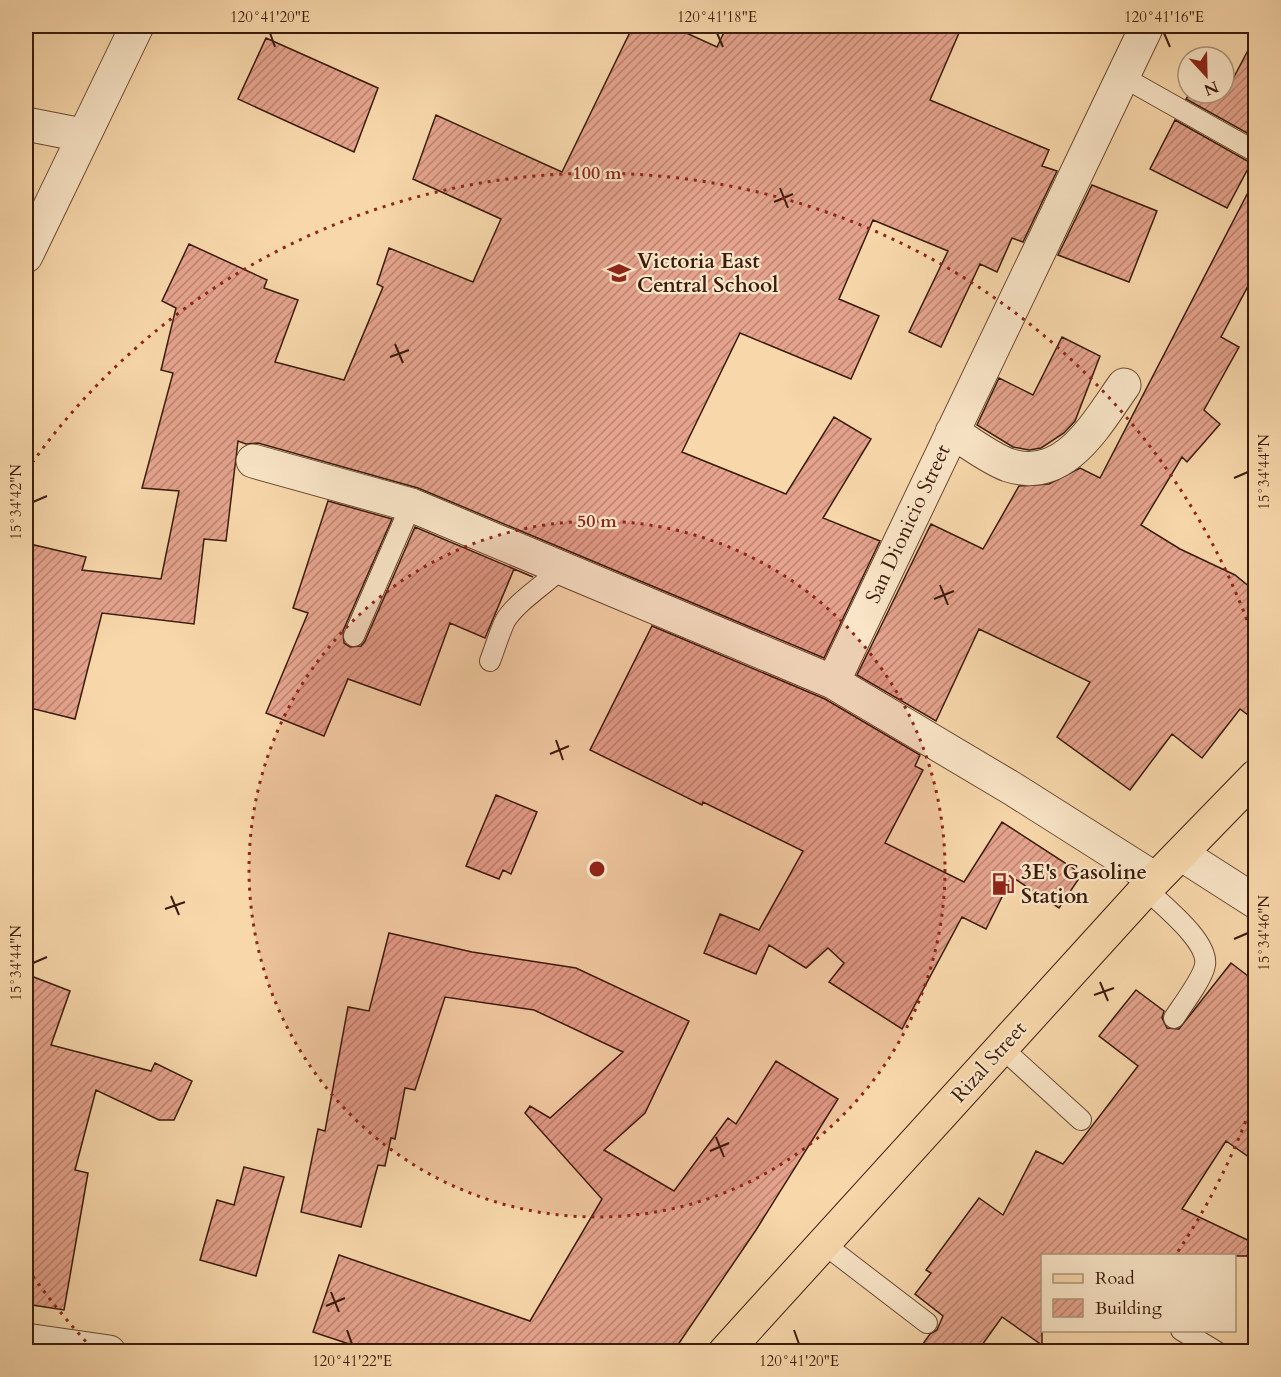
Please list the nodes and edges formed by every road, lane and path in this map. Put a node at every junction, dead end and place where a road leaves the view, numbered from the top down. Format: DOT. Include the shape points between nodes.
graph roads {
  1 [pos="137,26"];
  2 [pos="1148,26"];
  3 [pos="1123,77"];
  4 [pos="26,124"];
  5 [pos="82,135"];
  6 [pos="1256,152"];
  7 [pos="26,256"];
  8 [pos="1124,385"];
  9 [pos="951,432"];
  10 [pos="253,461"];
  11 [pos="411,505"];
  12 [pos="563,567"];
  13 [pos="354,636"];
  14 [pos="490,661"];
  15 [pos="833,682"];
  16 [pos="1256,776"];
  17 [pos="1181,854"];
  18 [pos="1150,884"];
  19 [pos="1256,902"];
  20 [pos="1174,1018"];
  21 [pos="1002,1048"];
  22 [pos="1082,1120"];
  23 [pos="824,1244"];
  24 [pos="927,1323"];
  25 [pos="1184,1332"];
  26 [pos="26,1340"];
  27 [pos="110,1352"];
  28 [pos="725,1352"];
  29 [pos="1217,1352"];
  1 -- 5 [label="street"];
  2 -- 3 [label="street, San Dionicio Street"];
  3 -- 6 [label="lane"];
  3 -- 9 [label="street, San Dionicio Street"];
  4 -- 5 [label="street"];
  5 -- 7 [label="street"];
  8 -- 9 [label="street" via="1082,443 1060,462 1036,469 1008,465"];
  9 -- 15 [label="street, San Dionicio Street"];
  10 -- 11 [label="street"];
  11 -- 12 [label="street"];
  11 -- 13 [label="lane"];
  12 -- 14 [label="lane" via="523,600 506,620"];
  12 -- 15 [label="street"];
  15 -- 18 [label="street" via="1013,789"];
  16 -- 17 [label="main road, Rizal Street"];
  17 -- 18 [label="main road, Rizal Street"];
  17 -- 19 [label="street"];
  18 -- 20 [label="lane" via="1205,953 1206,967"];
  18 -- 21 [label="main road, Rizal Street"];
  21 -- 22 [label="lane"];
  21 -- 23 [label="main road, Rizal Street"];
  23 -- 24 [label="lane"];
  23 -- 28 [label="main road, Rizal Street"];
  25 -- 29 [label="lane"];
  26 -- 27 [label="street"];
}
